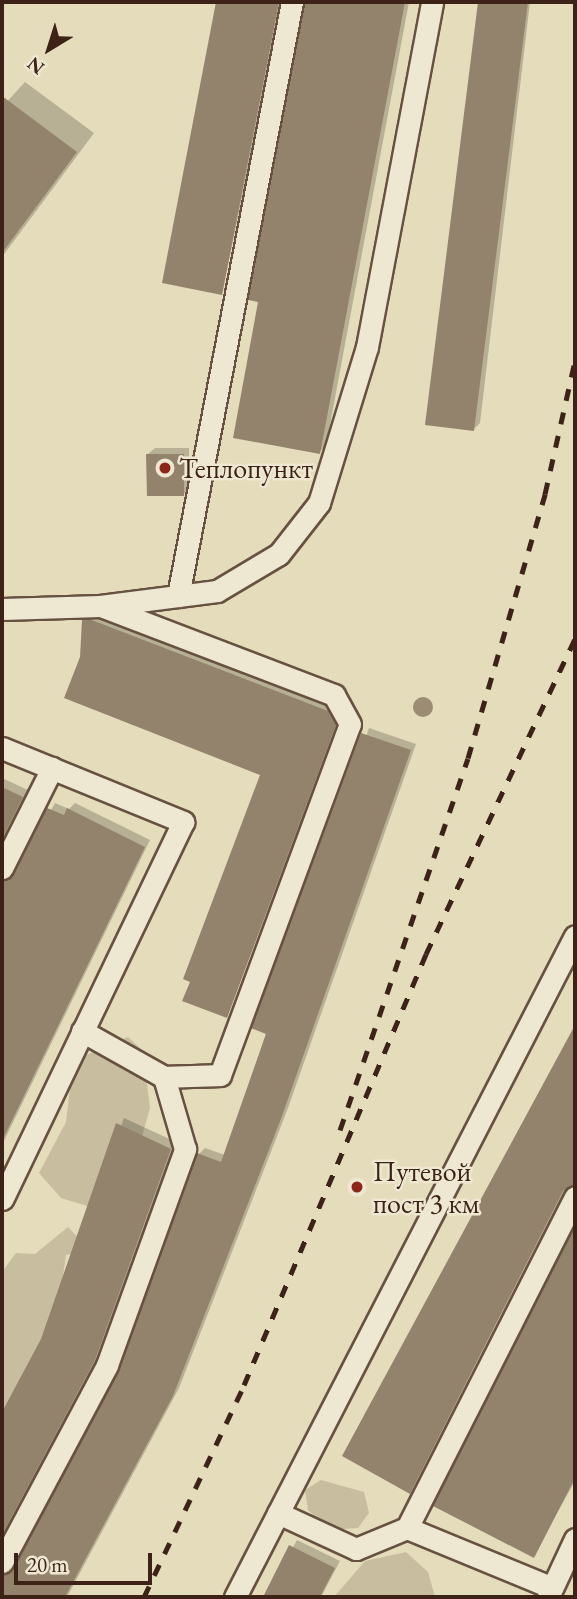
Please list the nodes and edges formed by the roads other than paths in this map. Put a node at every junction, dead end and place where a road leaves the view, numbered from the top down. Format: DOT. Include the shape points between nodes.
graph roads {
  1 [pos="292,2"];
  2 [pos="432,2"];
  3 [pos="178,596"];
  4 [pos="100,606"];
  5 [pos="2,609"];
  6 [pos="2,748"];
  7 [pos="52,768"];
  8 [pos="2,868"];
  9 [pos="575,936"];
  10 [pos="82,1031"];
  11 [pos="164,1077"];
  12 [pos="575,1197"];
  13 [pos="2,1199"];
  14 [pos="278,1513"];
  15 [pos="407,1528"];
  16 [pos="575,1539"];
  17 [pos="2,1562"];
  18 [pos="549,1592"];
  19 [pos="235,1597"];
  1 -- 3 [label="lane"];
  2 -- 3 [label="lane" via="367,347 319,503 279,554 247,579 217,591"];
  3 -- 4 [label="lane"];
  4 -- 5 [label="lane"];
  4 -- 11 [label="lane" via="334,695 349,714 348,733 220,1075"];
  6 -- 7 [label="lane"];
  7 -- 8 [label="lane"];
  7 -- 10 [label="lane" via="183,822"];
  9 -- 14 [label="lane"];
  10 -- 11 [label="lane"];
  10 -- 13 [label="lane"];
  11 -- 17 [label="lane" via="185,1149 107,1365"];
  12 -- 15 [label="lane"];
  14 -- 15 [label="lane" via="356,1549"];
  14 -- 19 [label="lane"];
  15 -- 18 [label="lane"];
  16 -- 18 [label="lane"];
}
